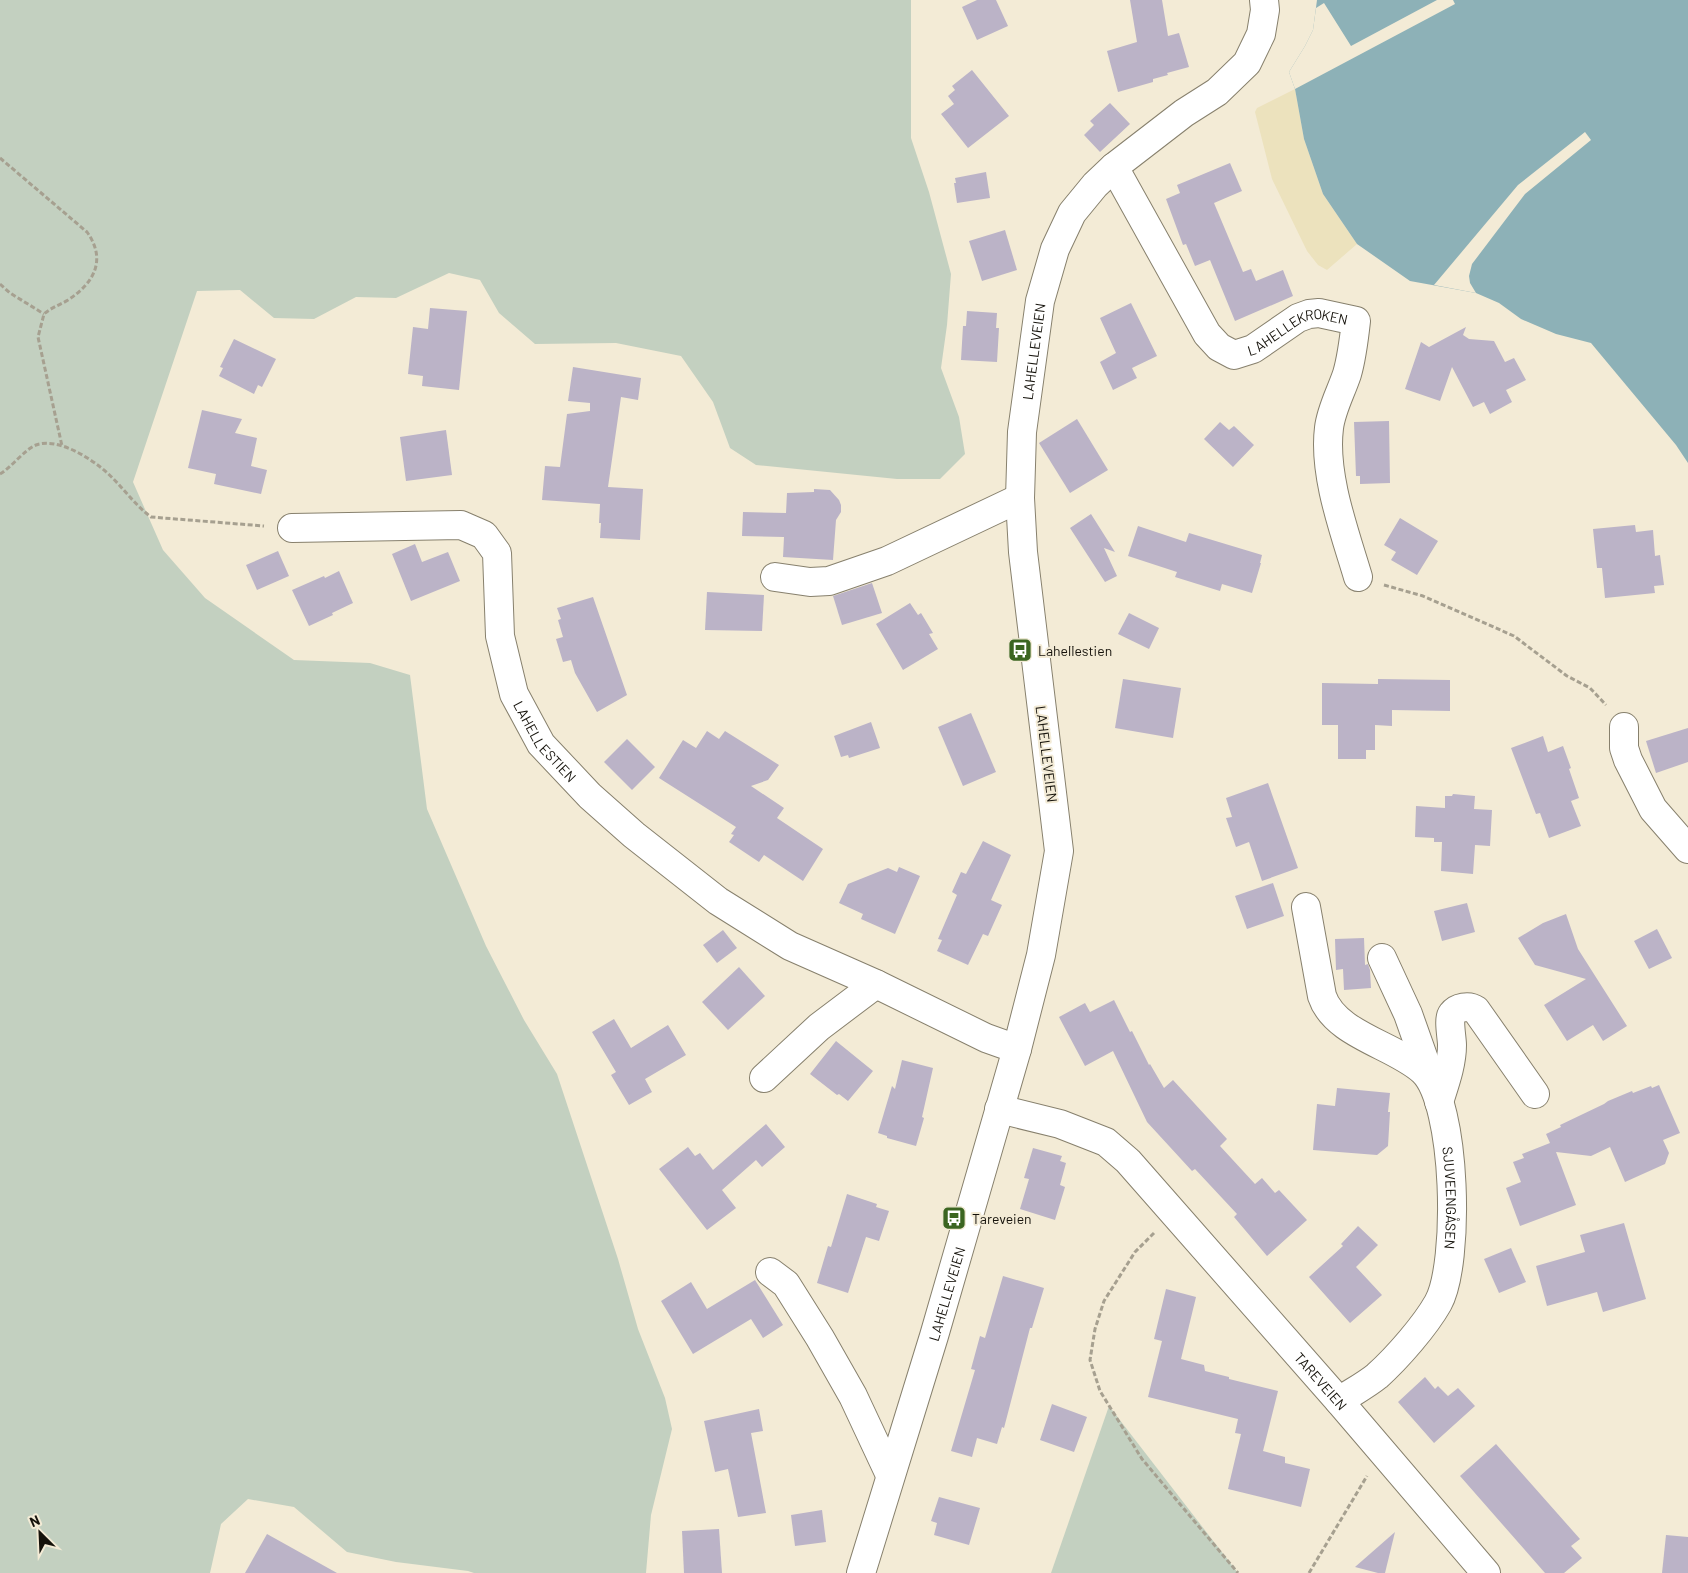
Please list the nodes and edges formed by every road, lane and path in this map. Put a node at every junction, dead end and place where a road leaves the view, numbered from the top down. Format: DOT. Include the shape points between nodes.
graph roads {
  1 [pos="1264,0"];
  2 [pos="0,158"];
  3 [pos="1114,167"];
  4 [pos="0,284"];
  5 [pos="44,314"];
  6 [pos="62,446"];
  7 [pos="0,474"];
  8 [pos="1020,498"];
  9 [pos="292,528"];
  10 [pos="775,577"];
  11 [pos="1358,578"];
  12 [pos="1624,727"];
  13 [pos="1688,849"];
  14 [pos="1306,907"];
  15 [pos="1382,958"];
  16 [pos="876,984"];
  17 [pos="1017,1049"];
  18 [pos="764,1078"];
  19 [pos="1535,1094"];
  20 [pos="1439,1102"];
  21 [pos="1000,1109"];
  22 [pos="1174,1213"];
  23 [pos="770,1272"];
  24 [pos="1339,1401"];
  25 [pos="1386,1457"];
  26 [pos="890,1475"];
  27 [pos="861,1573"];
  28 [pos="1238,1573"];
  29 [pos="1309,1573"];
  30 [pos="1486,1573"];
  1 -- 3 [label="street, LAHELLEVEIEN" via="1261,34 1247,63 1217,92"];
  2 -- 5 [label="path" via="87,232 96,248 96,270 89,280 68,300"];
  3 -- 8 [label="street, LAHELLEVEIEN" via="1072,213 1055,249 1040,301 1022,432"];
  3 -- 11 [label="street, LAHELLEKROKEN" via="1207,334 1219,347 1234,355 1253,349 1309,314 1320,313 1356,321 1348,372 1329,430 1337,508"];
  4 -- 5 [label="path"];
  5 -- 6 [label="path" via="38,337"];
  6 -- 7 [label="path" via="45,443 34,446"];
  6 -- 9 [label="path" via="100,467 151,517"];
  8 -- 10 [label="street" via="887,561 829,580 810,582"];
  8 -- 17 [label="street, LAHELLEVEIEN" via="1024,562 1059,852 1042,955"];
  9 -- 16 [label="street, LAHELLESTIEN" via="461,525 484,535 496,553 500,636 514,694 541,744 590,796 718,901 790,946"];
  11 -- 12 [label="path" via="1423,596 1514,636 1567,676 1598,694"];
  12 -- 13 [label="street" via="1624,748 1628,760 1654,809"];
  14 -- 20 [label="street, SJUVEENGÅSEN" via="1324,1004 1335,1017 1356,1032 1423,1071"];
  15 -- 20 [label="street, SJUVEENGÅSEN" via="1408,1014"];
  16 -- 17 [label="street, LAHELLESTIEN" via="986,1038"];
  16 -- 18 [label="street" via="819,1027"];
  17 -- 21 [label="street, LAHELLEVEIEN"];
  19 -- 20 [label="street" via="1479,1013 1468,1007 1458,1009 1450,1017 1452,1046"];
  20 -- 24 [label="street, SJUVEENGÅSEN" via="1452,1186 1444,1290 1427,1320 1397,1355 1376,1376"];
  21 -- 22 [label="street, TAREVEIEN" via="1060,1124 1106,1142 1128,1161"];
  21 -- 26 [label="street, LAHELLEVEIEN"];
  22 -- 24 [label="street, TAREVEIEN"];
  22 -- 28 [label="path" via="1135,1252 1104,1301 1090,1360 1100,1391 1142,1459"];
  23 -- 26 [label="street" via="786,1284 820,1338 853,1396"];
  24 -- 25 [label="street, TAREVEIEN"];
  25 -- 29 [label="path" via="1373,1467"];
  25 -- 30 [label="street, TAREVEIEN"];
  26 -- 27 [label="street, LAHELLEVEIEN"];
}
